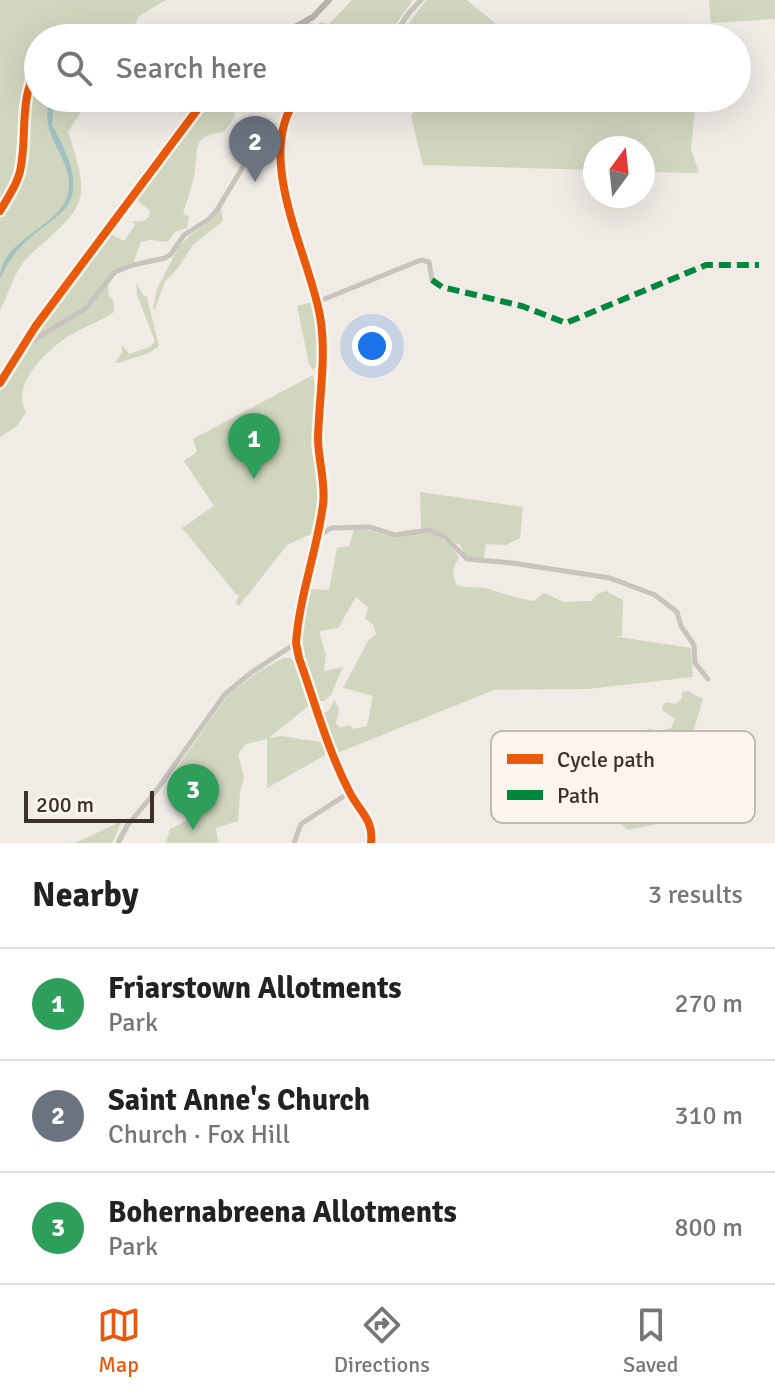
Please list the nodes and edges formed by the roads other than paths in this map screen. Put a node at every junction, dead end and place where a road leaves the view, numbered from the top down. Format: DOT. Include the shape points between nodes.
graph roads {
  1 [pos="329,0"];
  2 [pos="421,0"];
  3 [pos="300,24"];
  4 [pos="402,24"];
  5 [pos="196,112"];
  6 [pos="289,112"];
  7 [pos="282,136"];
  8 [pos="432,280"];
  9 [pos="317,302"];
  10 [pos="21,349"];
  11 [pos="0,383"];
  12 [pos="316,538"];
  13 [pos="296,643"];
  14 [pos="708,679"];
  15 [pos="350,792"];
  16 [pos="118,843"];
  17 [pos="294,843"];
  18 [pos="371,843"];
  1 -- 3 [label="main road"];
  2 -- 4 [label="street"];
  5 -- 10 [label="main road"];
  6 -- 7 [label="street"];
  7 -- 9 [label="street" via="286,200"];
  7 -- 10 [label="street" via="250,155 217,210 184,235 171,254 115,272 86,308"];
  8 -- 9 [label="street" via="429,262 421,260"];
  9 -- 12 [label="street" via="322,332 318,439 323,499"];
  10 -- 11 [label="main road"];
  12 -- 13 [label="street"];
  12 -- 14 [label="street" via="331,528 369,527 395,535 428,530 445,537 467,559 620,580 675,609 694,645 695,663"];
  13 -- 15 [label="street"];
  13 -- 16 [label="street" via="225,694"];
  15 -- 17 [label="street" via="301,824"];
  15 -- 18 [label="street" via="368,817"];
}
